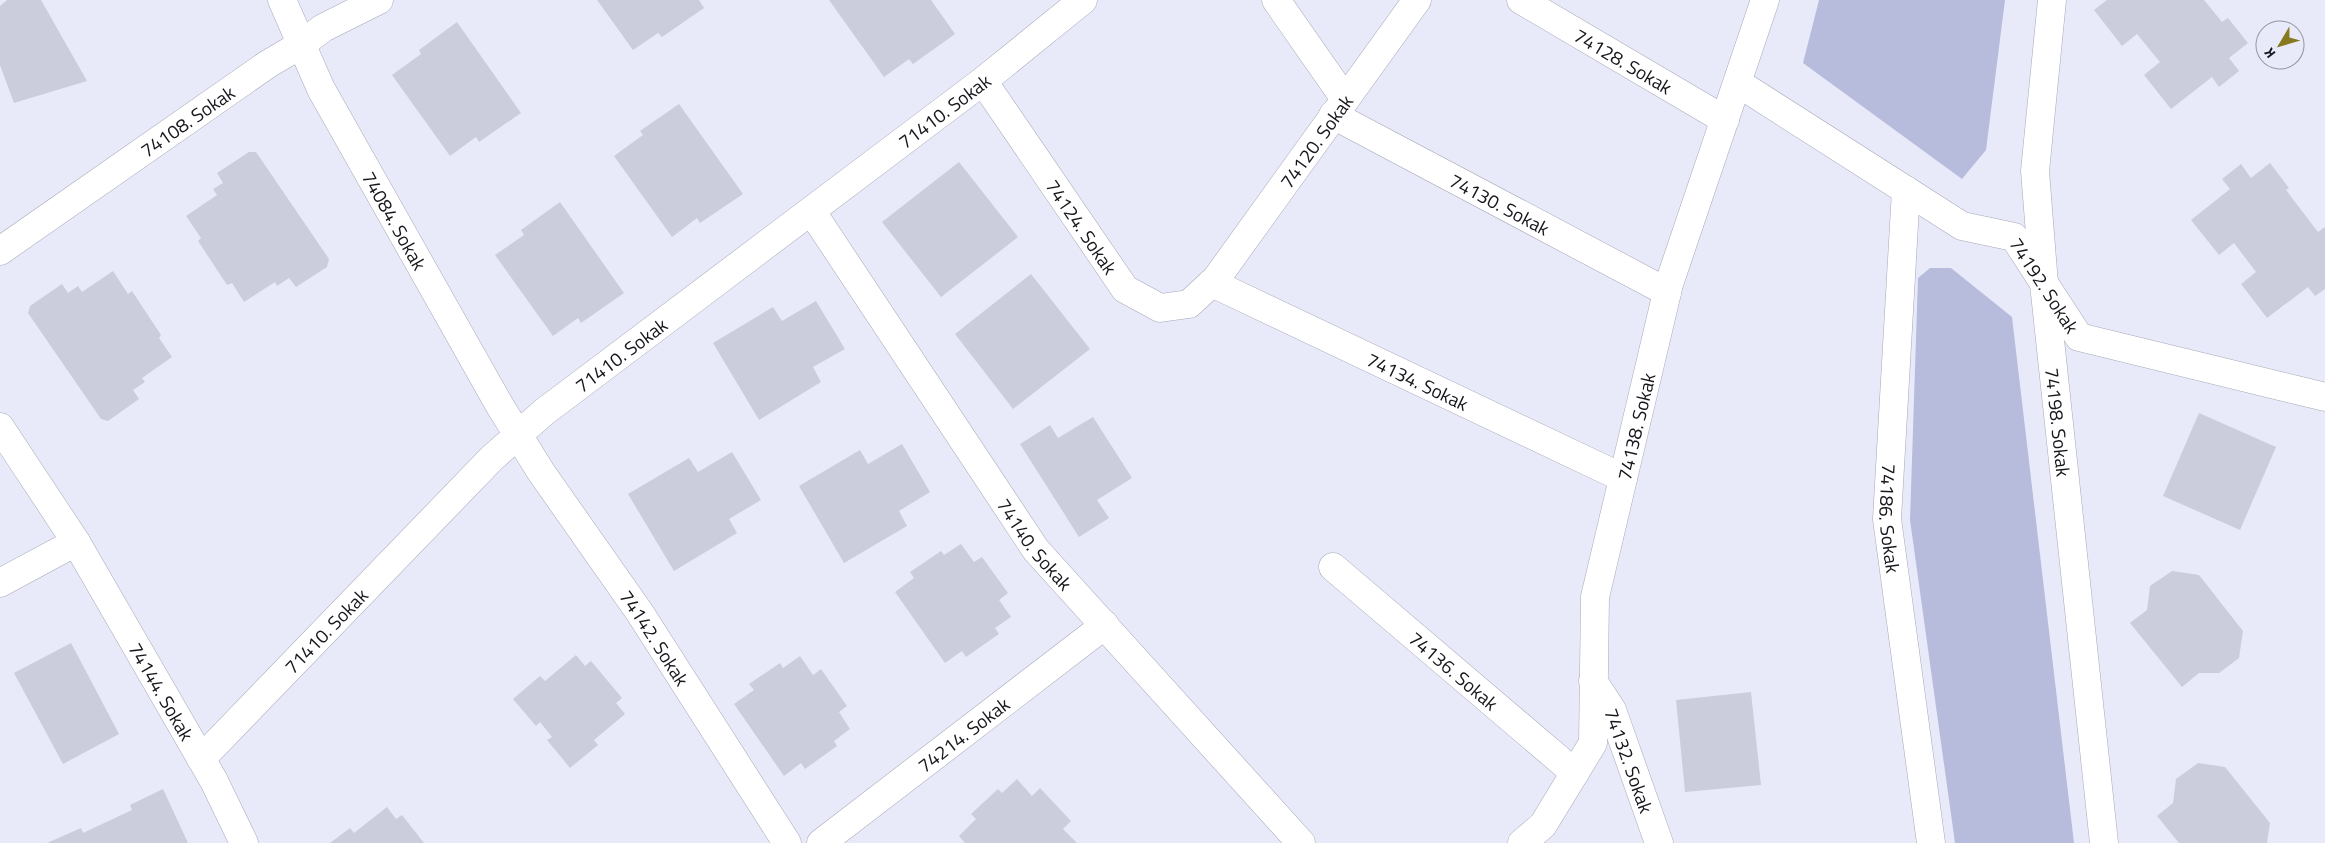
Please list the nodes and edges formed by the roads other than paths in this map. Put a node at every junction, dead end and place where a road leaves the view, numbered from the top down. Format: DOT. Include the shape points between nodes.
graph roads {
  1 [pos="282,0"];
  2 [pos="379,0"];
  3 [pos="1083,0"];
  4 [pos="1276,0"];
  5 [pos="1417,0"];
  6 [pos="1521,0"];
  7 [pos="1765,0"];
  8 [pos="2052,0"];
  9 [pos="302,44"];
  10 [pos="983,81"];
  11 [pos="1738,83"];
  12 [pos="1339,107"];
  13 [pos="1725,120"];
  14 [pos="1906,190"];
  15 [pos="812,212"];
  16 [pos="0,251"];
  17 [pos="1212,283"];
  18 [pos="2044,284"];
  19 [pos="1668,292"];
  20 [pos="2325,397"];
  21 [pos="0,427"];
  22 [pos="518,435"];
  23 [pos="1623,478"];
  24 [pos="76,542"];
  25 [pos="1333,567"];
  26 [pos="0,583"];
  27 [pos="1105,625"];
  28 [pos="1593,681"];
  29 [pos="201,759"];
  30 [pos="1575,773"];
  31 [pos="244,843"];
  32 [pos="787,843"];
  33 [pos="821,843"];
  34 [pos="1301,843"];
  35 [pos="1522,843"];
  36 [pos="1659,843"];
  37 [pos="1931,843"];
  38 [pos="2104,843"];
  1 -- 9 [label="street, 74084. Sokak"];
  2 -- 9 [label="street, 74108. Sokak" via="323,28"];
  3 -- 10 [label="street, 71410. Sokak"];
  4 -- 12 [label="street"];
  5 -- 12 [label="street, 74120. Sokak"];
  6 -- 13 [label="street, 74128. Sokak"];
  7 -- 11 [label="street, 74138. Sokak"];
  8 -- 18 [label="street, 74198. Sokak" via="2035,171"];
  9 -- 16 [label="street, 74108. Sokak" via="268,64"];
  9 -- 22 [label="street, 74084. Sokak" via="321,89"];
  10 -- 15 [label="street, 71410. Sokak"];
  10 -- 17 [label="street, 74124. Sokak" via="1125,289 1160,308 1189,304"];
  11 -- 13 [label="street, 74138. Sokak"];
  11 -- 14 [label="street, 74192. Sokak"];
  12 -- 17 [label="street, 74120. Sokak"];
  12 -- 19 [label="street, 74130. Sokak"];
  13 -- 19 [label="street, 74138. Sokak"];
  14 -- 18 [label="street, 74192. Sokak" via="1962,226 2014,237"];
  14 -- 37 [label="street, 74186. Sokak" via="1887,519"];
  15 -- 22 [label="street, 71410. Sokak" via="544,412"];
  15 -- 27 [label="street, 74140. Sokak" via="1036,550"];
  17 -- 23 [label="street, 74134. Sokak"];
  18 -- 20 [label="street, 74192. Sokak" via="2079,337"];
  18 -- 38 [label="street, 74198. Sokak"];
  19 -- 23 [label="street, 74138. Sokak"];
  21 -- 24 [label="street, 74144. Sokak"];
  22 -- 29 [label="street, 71410. Sokak" via="485,465"];
  22 -- 32 [label="street, 74142. Sokak" via="640,613"];
  23 -- 28 [label="street, 74138. Sokak" via="1595,597"];
  24 -- 26 [label="street"];
  24 -- 29 [label="street, 74144. Sokak"];
  25 -- 30 [label="street, 74136. Sokak"];
  27 -- 33 [label="street, 74214. Sokak"];
  27 -- 34 [label="street, 74140. Sokak"];
  28 -- 30 [label="street, 74138. Sokak" via="1593,743"];
  28 -- 36 [label="street, 74132. Sokak" via="1612,710"];
  29 -- 31 [label="street, 74144. Sokak"];
  30 -- 35 [label="street, 74138. Sokak" via="1543,825"];
}
